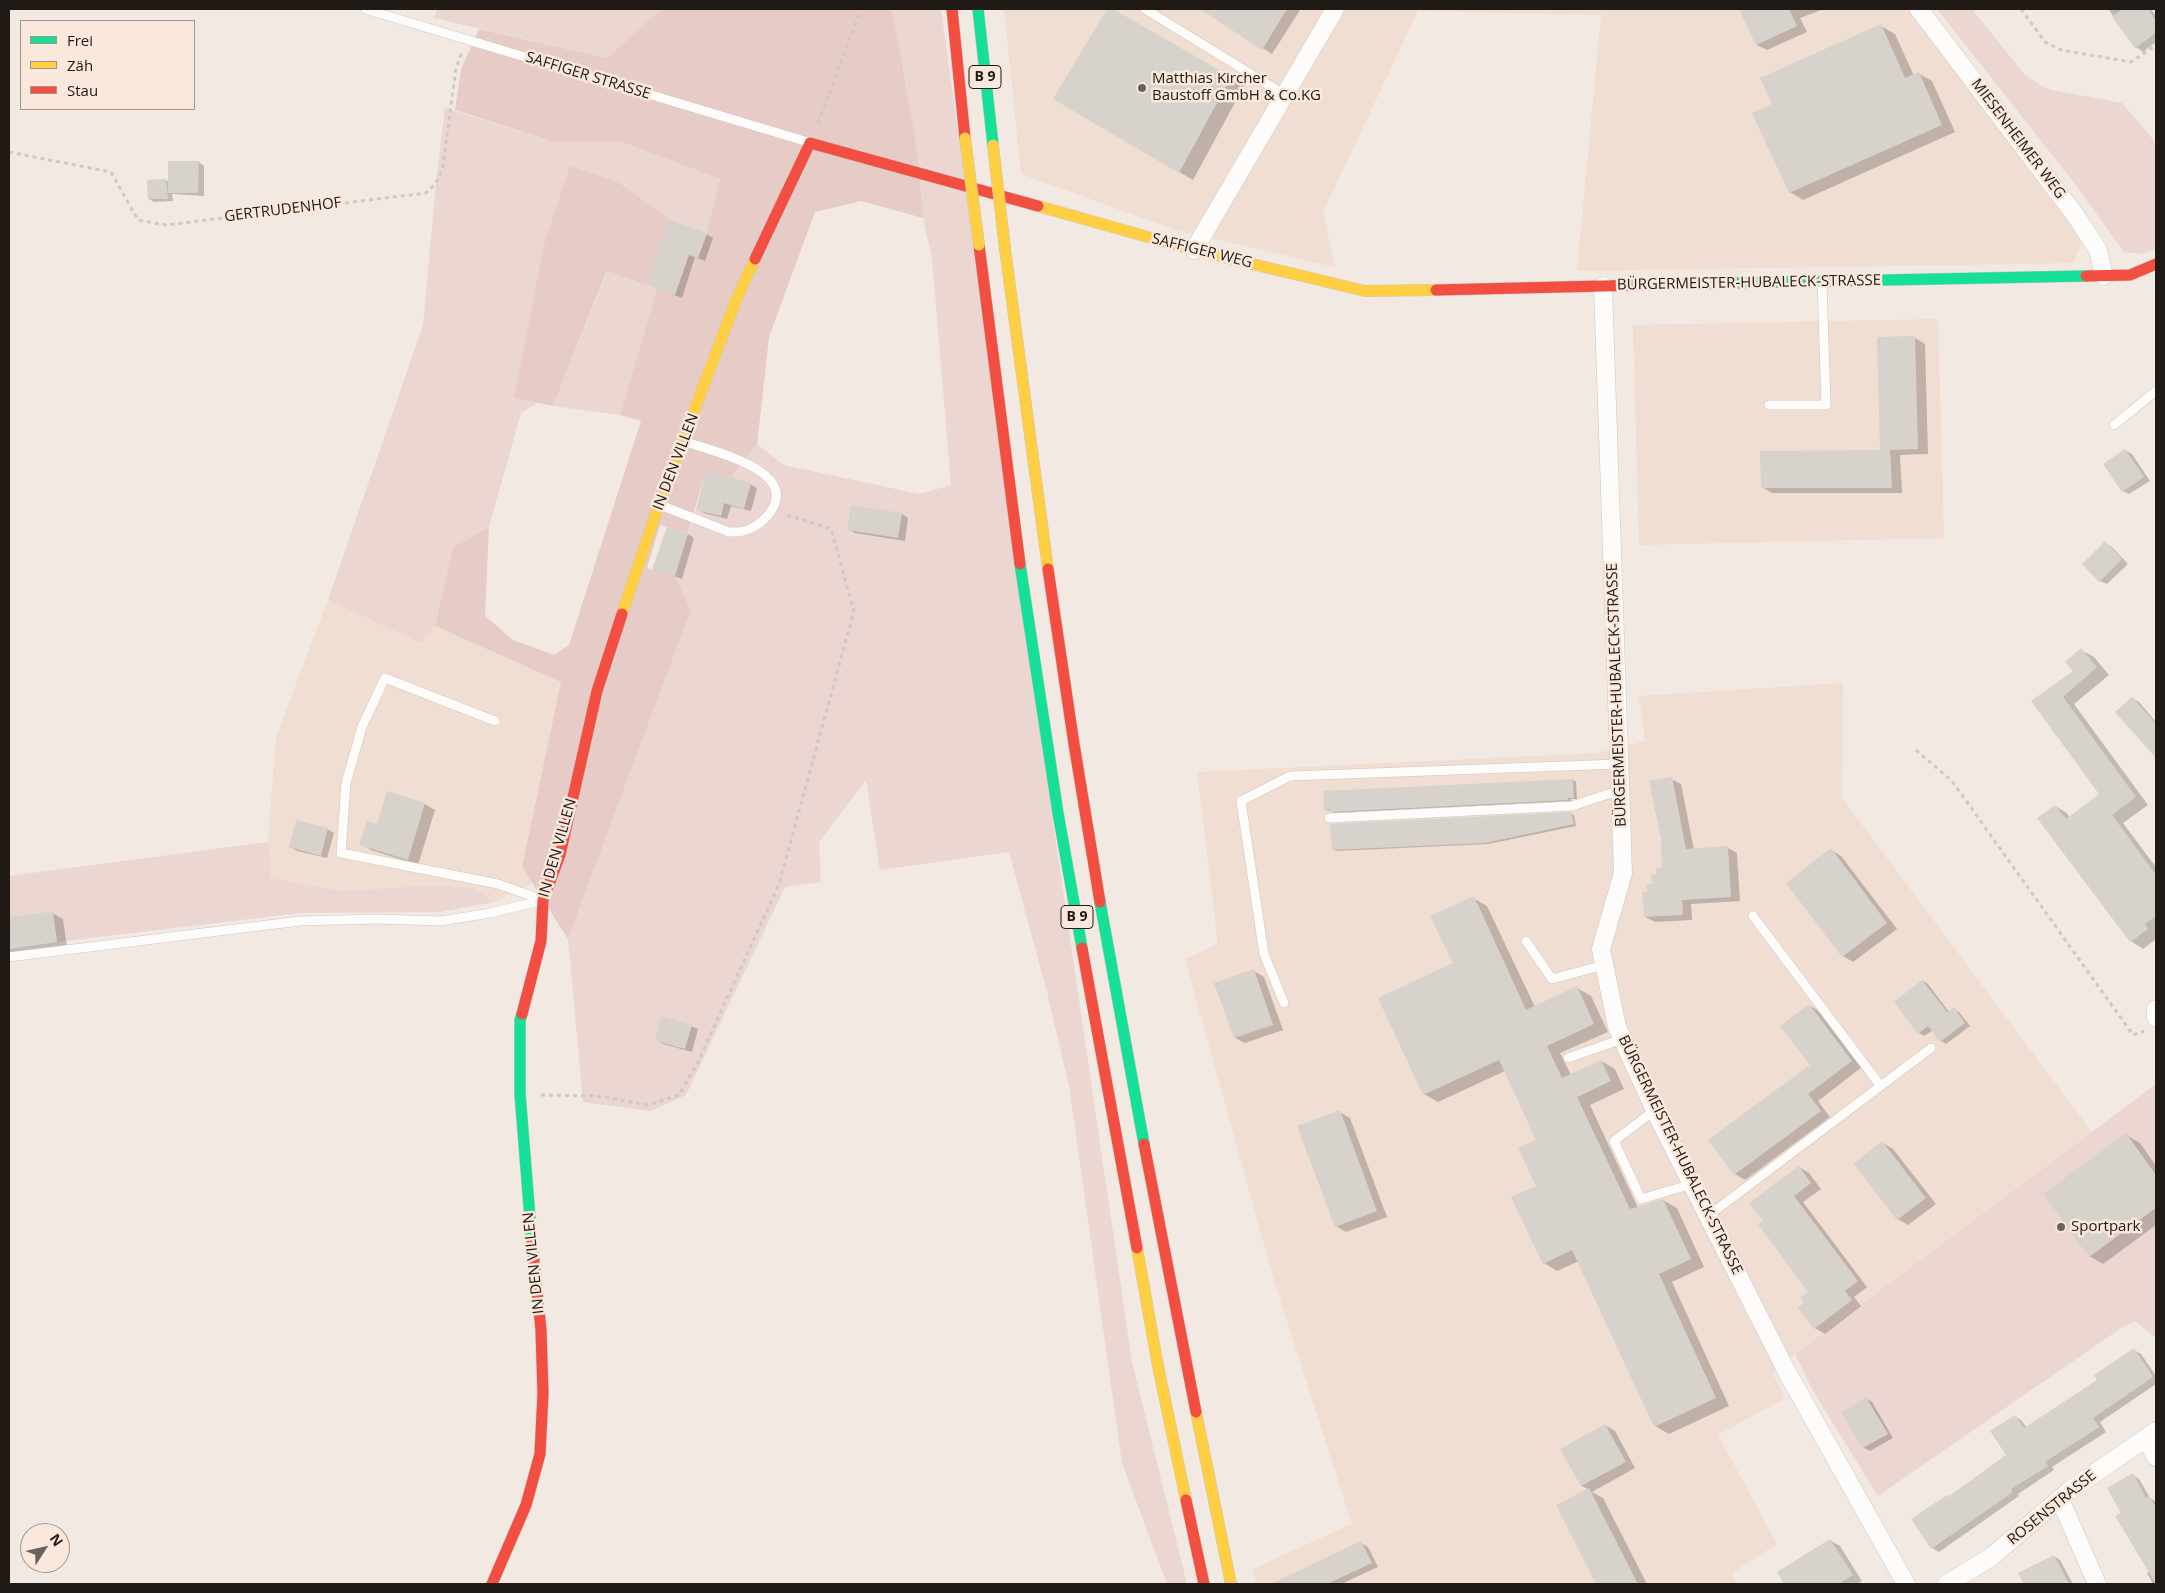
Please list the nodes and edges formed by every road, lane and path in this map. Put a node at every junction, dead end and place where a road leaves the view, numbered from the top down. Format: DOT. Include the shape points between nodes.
graph roads {
  1 [pos="366,9"];
  2 [pos="861,9"];
  3 [pos="952,9"];
  4 [pos="978,9"];
  5 [pos="1145,9"];
  6 [pos="1335,9"];
  7 [pos="1919,9"];
  8 [pos="2021,9"];
  9 [pos="467,40"];
  10 [pos="2156,45"];
  11 [pos="1285,95"];
  12 [pos="810,143"];
  13 [pos="9,152"];
  14 [pos="1194,250"];
  15 [pos="2156,264"];
  16 [pos="2104,276"];
  17 [pos="1822,282"];
  18 [pos="1603,286"];
  19 [pos="2156,391"];
  20 [pos="1769,405"];
  21 [pos="2114,426"];
  22 [pos="683,441"];
  23 [pos="659,504"];
  24 [pos="772,510"];
  25 [pos="495,721"];
  26 [pos="1916,750"];
  27 [pos="1620,764"];
  28 [pos="1620,790"];
  29 [pos="1330,818"];
  30 [pos="543,900"];
  31 [pos="1753,916"];
  32 [pos="1526,941"];
  33 [pos="9,958"];
  34 [pos="1604,964"];
  35 [pos="1284,1003"];
  36 [pos="2156,1010"];
  37 [pos="2152,1023"];
  38 [pos="1622,1039"];
  39 [pos="1930,1048"];
  40 [pos="1568,1058"];
  41 [pos="1880,1085"];
  42 [pos="520,1094"];
  43 [pos="1655,1110"];
  44 [pos="1692,1184"];
  45 [pos="1708,1216"];
  46 [pos="2151,1434"];
  47 [pos="2156,1457"];
  48 [pos="2060,1499"];
  49 [pos="492,1584"];
  50 [pos="1204,1584"];
  51 [pos="1231,1584"];
  52 [pos="1906,1584"];
  53 [pos="1947,1584"];
  54 [pos="2097,1584"];
  1 -- 9 [label="lane, SAFFIGER STRASSE"];
  2 -- 12 [label="path"];
  3 -- 50 [label="main road, B 9, bridge" via="965,138 1016,537 1058,813 1158,1366"];
  4 -- 51 [label="main road, B 9, bridge" via="1042,530 1085,814 1184,1358"];
  5 -- 11 [label="lane"];
  6 -- 11 [label="street"];
  7 -- 16 [label="street, MIESENHEIMER WEG" via="2076,216 2098,250"];
  8 -- 10 [label="path" via="2045,42 2061,50 2132,62"];
  9 -- 12 [label="lane, SAFFIGER STRASSE"];
  9 -- 13 [label="path, GERTRUDENHOF" via="456,68 443,166 436,183 426,192 166,225 138,220 110,172"];
  11 -- 14 [label="street"];
  12 -- 14 [label="main road, SAFFIGER WEG"];
  12 -- 22 [label="main road, IN DEN VILLEN" via="736,300"];
  14 -- 18 [label="main road, SAFFIGER WEG" via="1365,292"];
  15 -- 16 [label="main road, BÜRGERMEISTER-HUBALECK-STRASSE" via="2130,276"];
  16 -- 17 [label="main road, BÜRGERMEISTER-HUBALECK-STRASSE"];
  17 -- 18 [label="main road, BÜRGERMEISTER-HUBALECK-STRASSE"];
  17 -- 20 [label="lane" via="1826,405"];
  18 -- 27 [label="street, BÜRGERMEISTER-HUBALECK-STRASSE"];
  19 -- 21 [label="lane"];
  22 -- 23 [label="main road, IN DEN VILLEN"];
  22 -- 24 [label="lane" via="762,471 777,492"];
  23 -- 24 [label="lane" via="729,532 753,529"];
  23 -- 30 [label="main road, IN DEN VILLEN" via="597,691 560,855"];
  24 -- 42 [label="path" via="831,529 854,611 779,884 698,1062 679,1095 648,1105 597,1096"];
  25 -- 30 [label="lane" via="384,678 362,727 346,783 341,853 498,884"];
  26 -- 37 [label="path" via="1952,781 2133,1035"];
  27 -- 28 [label="street, BÜRGERMEISTER-HUBALECK-STRASSE"];
  27 -- 35 [label="lane" via="1290,776 1241,801 1264,954"];
  28 -- 29 [label="lane" via="1572,806"];
  28 -- 34 [label="street, BÜRGERMEISTER-HUBALECK-STRASSE" via="1623,873 1601,949"];
  30 -- 33 [label="lane" via="441,921 300,921"];
  30 -- 42 [label="main road, IN DEN VILLEN" via="541,941 520,1020"];
  31 -- 41 [label="lane"];
  32 -- 34 [label="lane" via="1552,978"];
  34 -- 38 [label="street, BÜRGERMEISTER-HUBALECK-STRASSE"];
  36 -- 37 [label="street"];
  38 -- 40 [label="lane"];
  38 -- 43 [label="street, BÜRGERMEISTER-HUBALECK-STRASSE"];
  39 -- 41 [label="lane"];
  41 -- 45 [label="lane"];
  42 -- 49 [label="main road, IN DEN VILLEN" via="541,1330 543,1393 540,1454 526,1505"];
  43 -- 44 [label="street, BÜRGERMEISTER-HUBALECK-STRASSE"];
  43 -- 44 [label="lane" via="1614,1141 1641,1199"];
  44 -- 45 [label="street, BÜRGERMEISTER-HUBALECK-STRASSE"];
  45 -- 52 [label="street, BÜRGERMEISTER-HUBALECK-STRASSE" via="1787,1372"];
  46 -- 47 [label="street"];
  46 -- 48 [label="street, ROSENSTRASSE"];
  48 -- 53 [label="street, ROSENSTRASSE" via="1990,1557"];
  48 -- 54 [label="street"];
}
